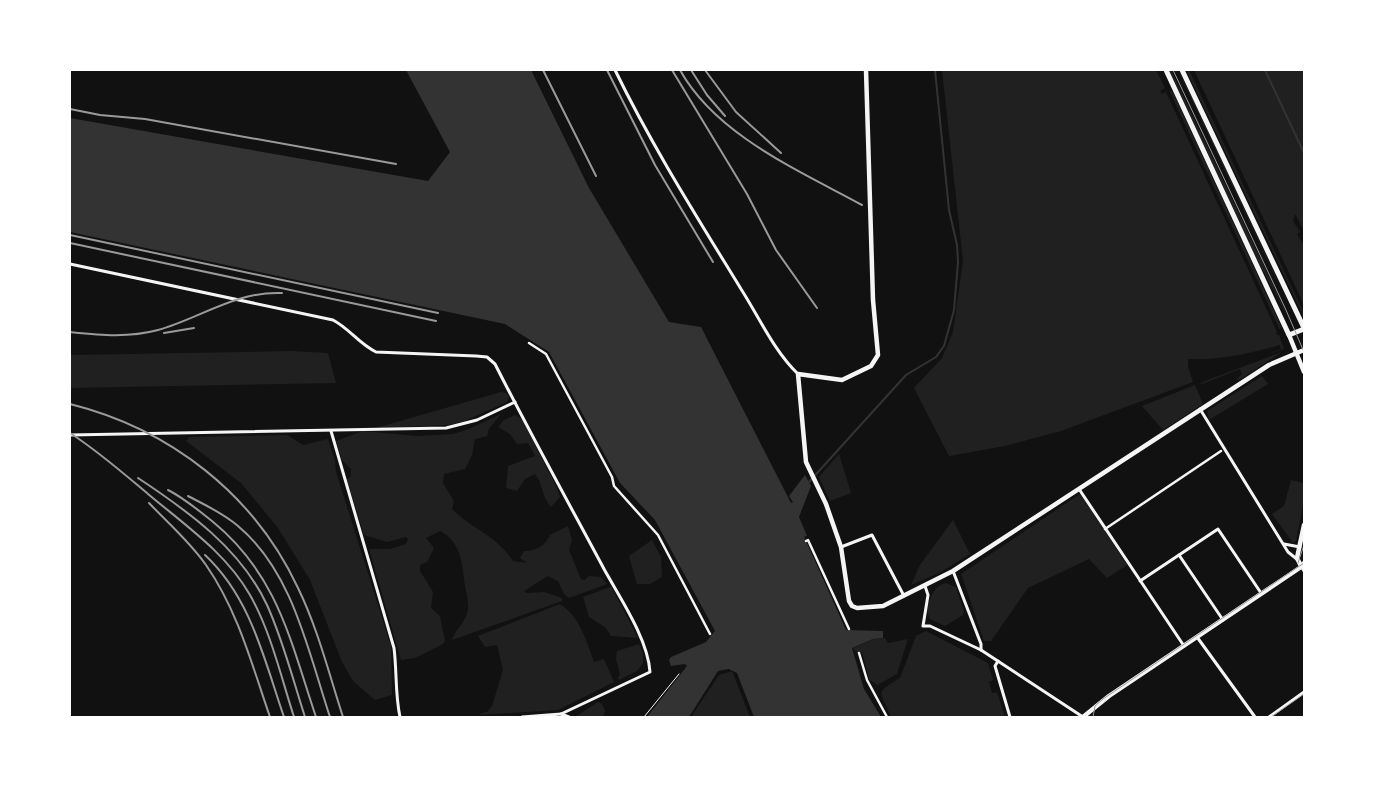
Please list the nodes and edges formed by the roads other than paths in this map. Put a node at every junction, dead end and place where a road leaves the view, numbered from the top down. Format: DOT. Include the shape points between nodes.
graph roads {
  1 [pos="616,70"];
  2 [pos="866,70"];
  3 [pos="1166,70"];
  4 [pos="1182,70"];
  5 [pos="70,264"];
  6 [pos="1304,329"];
  7 [pos="1289,335"];
  8 [pos="529,343"];
  9 [pos="1304,350"];
  10 [pos="1296,352"];
  11 [pos="1304,372"];
  12 [pos="798,374"];
  13 [pos="515,402"];
  14 [pos="1200,409"];
  15 [pos="331,431"];
  16 [pos="70,435"];
  17 [pos="1221,451"];
  18 [pos="1079,489"];
  19 [pos="1304,525"];
  20 [pos="1105,529"];
  21 [pos="806,541"];
  22 [pos="1283,544"];
  23 [pos="841,547"];
  24 [pos="1300,547"];
  25 [pos="1179,555"];
  26 [pos="1298,560"];
  27 [pos="1303,566"];
  28 [pos="954,571"];
  29 [pos="1140,581"];
  30 [pos="925,586"];
  31 [pos="1262,593"];
  32 [pos="904,596"];
  33 [pos="1223,620"];
  34 [pos="849,629"];
  35 [pos="710,634"];
  36 [pos="1197,637"];
  37 [pos="1184,646"];
  38 [pos="981,650"];
  39 [pos="859,652"];
  40 [pos="998,661"];
  41 [pos="1304,692"];
  42 [pos="561,714"];
  43 [pos="400,717"];
  44 [pos="522,717"];
  45 [pos="569,717"];
  46 [pos="887,717"];
  47 [pos="1010,717"];
  48 [pos="1083,717"];
  49 [pos="1254,717"];
  50 [pos="1269,717"];
  1 -- 12 [label="street" via="636,113 688,203 776,347"];
  2 -- 12 [label="street" via="876,359 871,366 842,380"];
  3 -- 7 [label="main road"];
  4 -- 6 [label="main road"];
  5 -- 13 [label="street" via="333,320 347,327 366,348 376,352 486,357 495,364"];
  6 -- 7 [label="main road"];
  7 -- 10 [label="street"];
  8 -- 35 [label="street" via="546,354 614,486 658,535"];
  9 -- 10 [label="street"];
  10 -- 11 [label="street"];
  10 -- 14 [label="street" via="1269,364"];
  12 -- 23 [label="street" via="805,454"];
  13 -- 15 [label="street" via="477,420 454,426"];
  13 -- 42 [label="street" via="644,646 650,672"];
  14 -- 18 [label="street"];
  14 -- 22 [label="street"];
  15 -- 16 [label="street"];
  15 -- 43 [label="street" via="394,648"];
  17 -- 20 [label="street"];
  18 -- 20 [label="street"];
  18 -- 28 [label="street"];
  19 -- 24 [label="street"];
  20 -- 29 [label="street"];
  21 -- 34 [label="street"];
  22 -- 24 [label="street"];
  22 -- 26 [label="street"];
  23 -- 32 [label="street" via="872,535"];
  23 -- 32 [label="street" via="852,606 883,606"];
  24 -- 26 [label="street"];
  25 -- 29 [label="street"];
  25 -- 31 [label="street" via="1218,529"];
  25 -- 33 [label="street"];
  26 -- 27 [label="street"];
  27 -- 31 [label="street"];
  28 -- 30 [label="street"];
  28 -- 38 [label="street"];
  29 -- 37 [label="street"];
  30 -- 32 [label="street"];
  30 -- 38 [label="street" via="928,595 923,626 930,626"];
  31 -- 33 [label="street"];
  33 -- 36 [label="street"];
  36 -- 37 [label="street"];
  36 -- 49 [label="street"];
  37 -- 48 [label="street"];
  38 -- 40 [label="street"];
  39 -- 46 [label="street" via="868,680"];
  40 -- 47 [label="street" via="995,666"];
  40 -- 48 [label="street"];
  41 -- 50 [label="street"];
  42 -- 44 [label="street"];
  42 -- 45 [label="street"];
}
